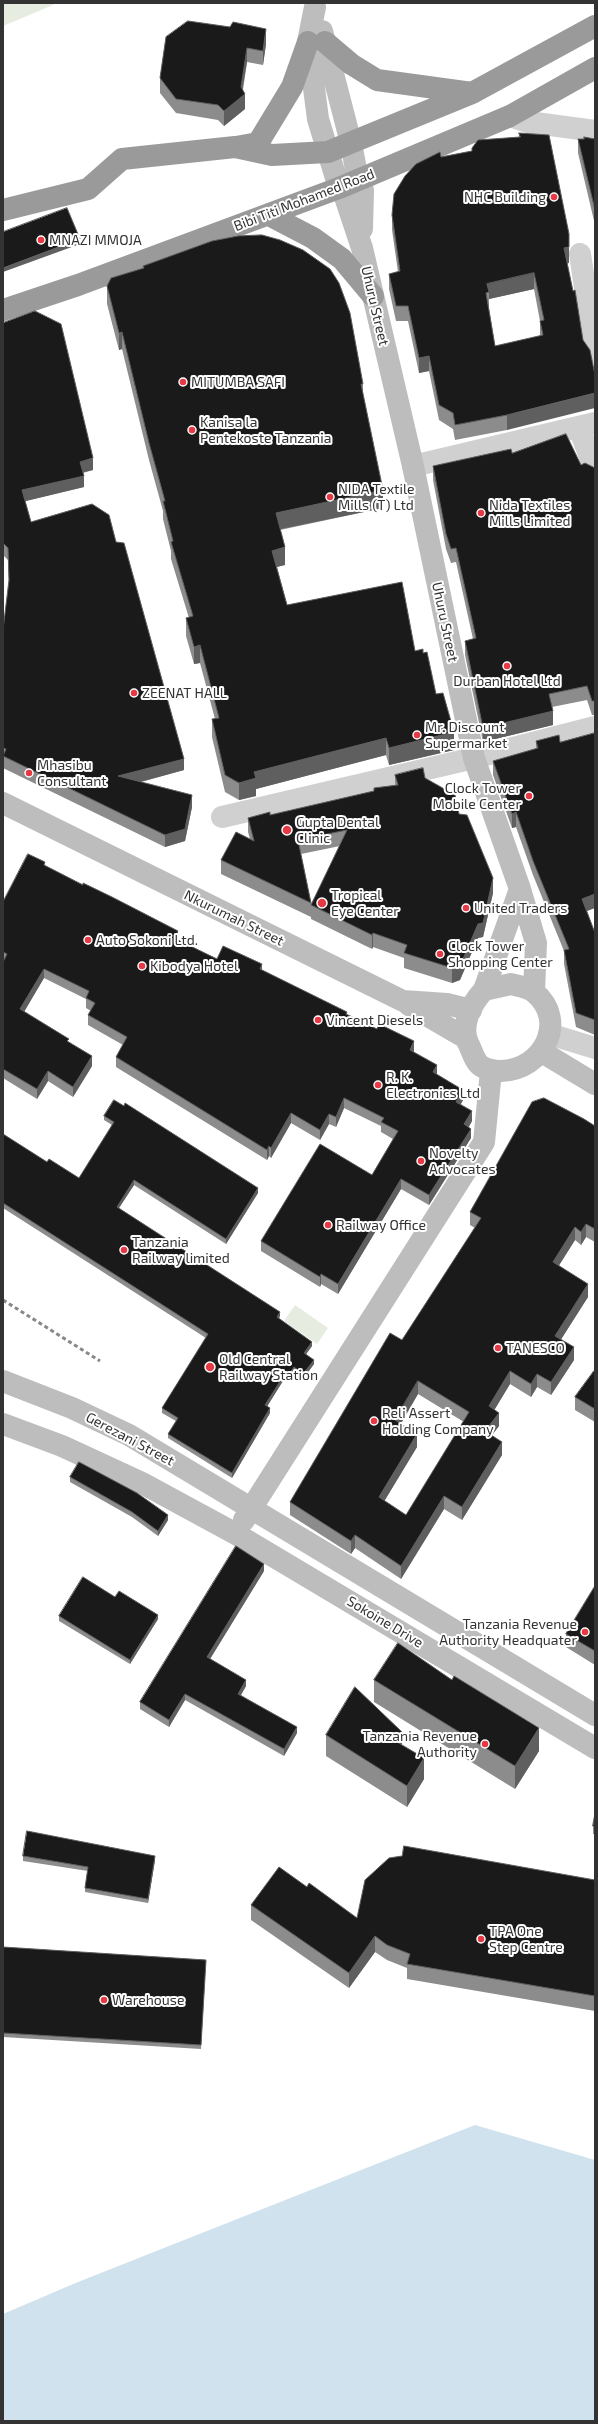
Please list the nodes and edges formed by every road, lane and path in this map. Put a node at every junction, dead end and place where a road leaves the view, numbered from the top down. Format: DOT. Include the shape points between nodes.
graph roads {
  1 [pos="315,5"];
  2 [pos="595,26"];
  3 [pos="316,42"];
  4 [pos="595,68"];
  5 [pos="472,93"];
  6 [pos="510,116"];
  7 [pos="595,131"];
  8 [pos="350,143"];
  9 [pos="235,147"];
  10 [pos="328,152"];
  11 [pos="348,184"];
  12 [pos="3,210"];
  13 [pos="268,215"];
  14 [pos="580,254"];
  15 [pos="373,296"];
  16 [pos="3,310"];
  17 [pos="595,354"];
  18 [pos="587,426"];
  19 [pos="413,466"];
  20 [pos="595,470"];
  21 [pos="595,727"];
  22 [pos="474,758"];
  23 [pos="3,803"];
  24 [pos="222,817"];
  25 [pos="520,889"];
  26 [pos="484,990"];
  27 [pos="534,992"];
  28 [pos="403,1001"];
  29 [pos="471,1010"];
  30 [pos="464,1037"];
  31 [pos="545,1043"];
  32 [pos="595,1048"];
  33 [pos="491,1071"];
  34 [pos="595,1084"];
  35 [pos="3,1381"];
  36 [pos="3,1424"];
  37 [pos="252,1508"];
  38 [pos="236,1534"];
  39 [pos="595,1715"];
  40 [pos="595,1748"];
  1 -- 3 [label="main road, Uhuru Street"];
  2 -- 5 [label="highway"];
  3 -- 5 [label="highway" via="377,80"];
  3 -- 8 [label="main road, Uhuru Street"];
  3 -- 9 [label="highway" via="258,143"];
  3 -- 10 [label="main road, Uhuru Street" via="318,119"];
  4 -- 6 [label="highway, Bibi Titi Mohamed Road"];
  5 -- 8 [label="highway"];
  6 -- 7 [label="street" via="528,122"];
  6 -- 11 [label="highway, Bibi Titi Mohamed Road"];
  8 -- 10 [label="highway"];
  8 -- 11 [label="main road, Uhuru Street"];
  9 -- 10 [label="highway" via="272,155"];
  9 -- 12 [label="highway" via="122,160 88,189"];
  10 -- 11 [label="main road, Uhuru Street"];
  11 -- 13 [label="highway, Bibi Titi Mohamed Road"];
  11 -- 15 [label="main road, Uhuru Street" via="363,190 362,248"];
  13 -- 15 [label="highway" via="313,238 342,259"];
  13 -- 16 [label="highway, Bibi Titi Mohamed Road"];
  14 -- 17 [label="street"];
  15 -- 19 [label="main road, Uhuru Street"];
  18 -- 19 [label="street"];
  18 -- 20 [label="street"];
  19 -- 22 [label="main road, Uhuru Street"];
  21 -- 22 [label="street"];
  22 -- 24 [label="street"];
  22 -- 25 [label="main road, Uhuru Street"];
  23 -- 28 [label="main road, Nkurumah Street"];
  25 -- 26 [label="main road"];
  25 -- 27 [label="main road, Uhuru Street" via="536,943"];
  26 -- 27 [label="main road" via="511,984"];
  26 -- 29 [label="main road"];
  27 -- 31 [label="main road" via="547,1008 550,1021"];
  28 -- 29 [label="main road, Nkurumah Street" via="447,1004"];
  28 -- 30 [label="main road"];
  29 -- 30 [label="main road" via="466,1021"];
  30 -- 33 [label="main road" via="480,1065"];
  31 -- 32 [label="street"];
  31 -- 33 [label="main road" via="523,1067"];
  31 -- 34 [label="main road"];
  33 -- 37 [label="main road" via="484,1142"];
  35 -- 37 [label="main road, Gerezani Street" via="72,1408 129,1435"];
  36 -- 38 [label="main road" via="62,1446 142,1482"];
  37 -- 38 [label="main road"];
  37 -- 39 [label="main road, Sokoine Drive"];
  38 -- 40 [label="main road, Sokoine Drive"];
}
